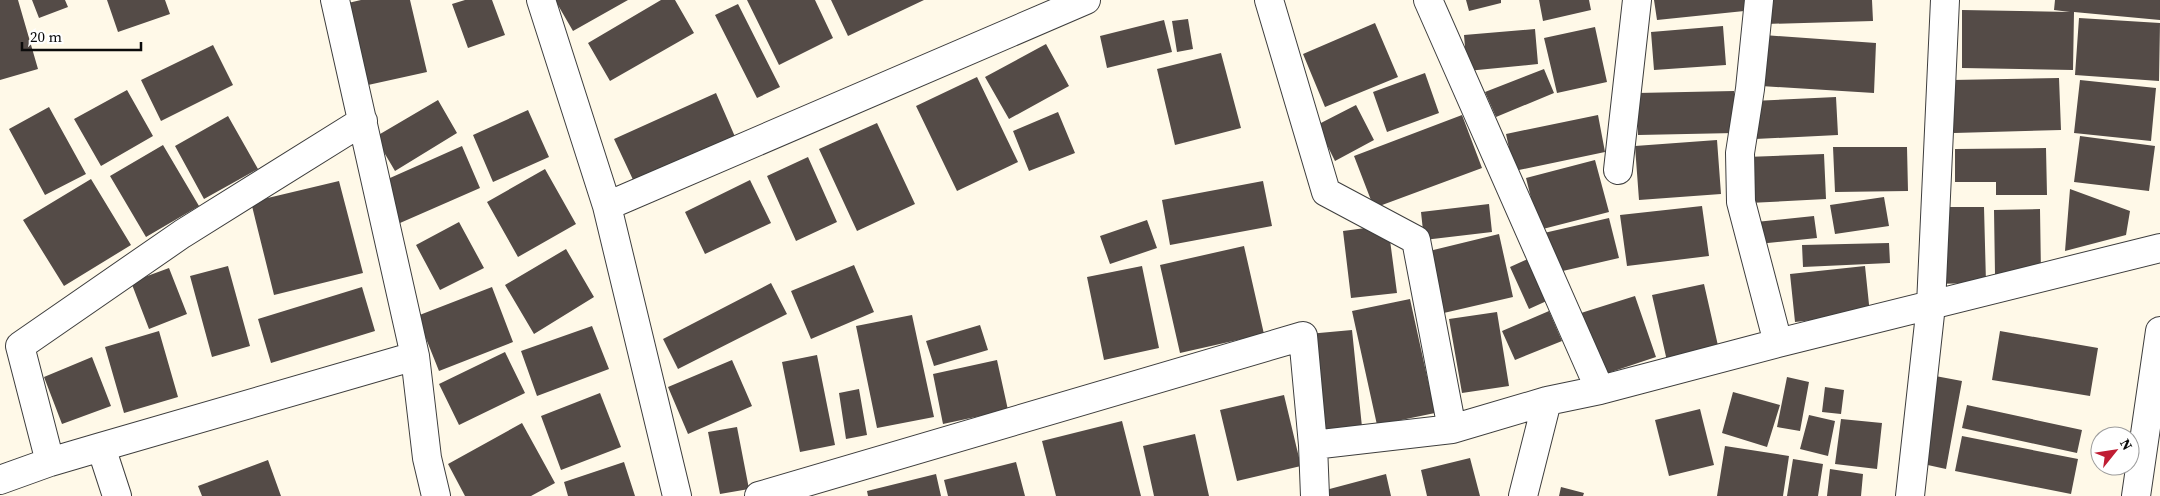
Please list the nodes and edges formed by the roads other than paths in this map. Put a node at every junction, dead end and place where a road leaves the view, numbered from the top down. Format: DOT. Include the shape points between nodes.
graph roads {
  1 [pos="335,0"];
  2 [pos="541,0"];
  3 [pos="1086,0"];
  4 [pos="1269,0"];
  5 [pos="1428,0"];
  6 [pos="1638,0"];
  7 [pos="1759,0"];
  8 [pos="1945,0"];
  9 [pos="362,122"];
  10 [pos="1618,170"];
  11 [pos="607,206"];
  12 [pos="2160,248"];
  13 [pos="1931,305"];
  14 [pos="2160,331"];
  15 [pos="1778,343"];
  16 [pos="415,356"];
  17 [pos="1600,390"];
  18 [pos="1547,401"];
  19 [pos="1452,429"];
  20 [pos="1313,445"];
  21 [pos="101,447"];
  22 [pos="50,462"];
  23 [pos="0,480"];
  24 [pos="117,496"];
  25 [pos="436,496"];
  26 [pos="677,496"];
  27 [pos="760,496"];
  28 [pos="1315,496"];
  29 [pos="1523,496"];
  30 [pos="1910,496"];
  31 [pos="2136,496"];
  1 -- 9 [label="street"];
  2 -- 11 [label="street"];
  3 -- 11 [label="street"];
  4 -- 19 [label="street" via="1326,192 1416,240"];
  5 -- 17 [label="street"];
  6 -- 10 [label="street"];
  7 -- 15 [label="street" via="1740,153 1741,202"];
  8 -- 13 [label="street"];
  9 -- 16 [label="street"];
  9 -- 22 [label="street" via="182,234 20,346"];
  11 -- 26 [label="street"];
  12 -- 13 [label="street"];
  13 -- 15 [label="street"];
  13 -- 30 [label="street"];
  14 -- 31 [label="street"];
  15 -- 17 [label="street"];
  16 -- 21 [label="street"];
  16 -- 25 [label="street" via="427,458"];
  17 -- 18 [label="street"];
  18 -- 19 [label="street"];
  18 -- 29 [label="street"];
  19 -- 20 [label="street"];
  20 -- 27 [label="street" via="1303,336"];
  20 -- 28 [label="street"];
  21 -- 22 [label="street"];
  21 -- 24 [label="street"];
  22 -- 23 [label="street"];
}
